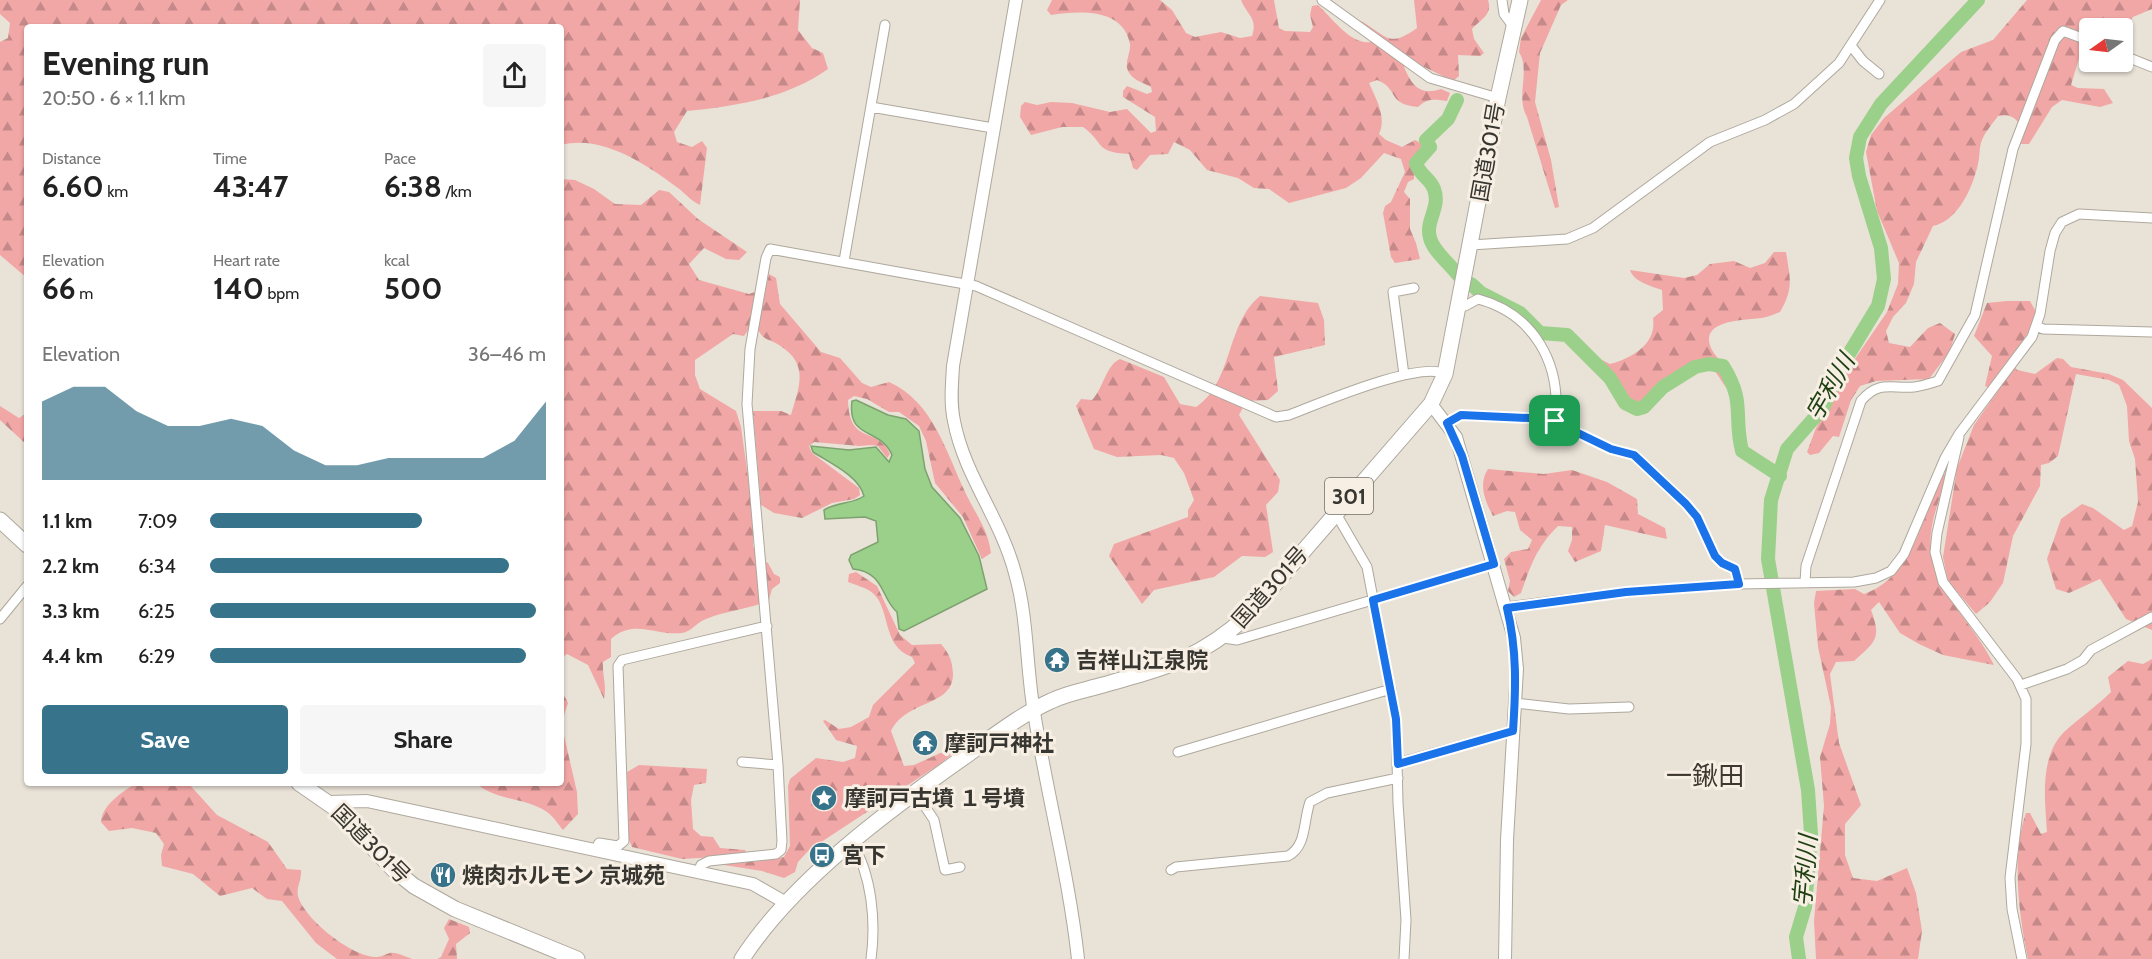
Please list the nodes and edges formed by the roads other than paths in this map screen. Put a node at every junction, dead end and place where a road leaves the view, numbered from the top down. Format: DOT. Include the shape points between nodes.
graph roads {
  1 [pos="1016,0"];
  2 [pos="1322,0"];
  3 [pos="1502,0"];
  4 [pos="1520,0"];
  5 [pos="1880,0"];
  6 [pos="885,25"];
  7 [pos="1513,26"];
  8 [pos="2079,37"];
  9 [pos="1852,47"];
  10 [pos="2133,59"];
  11 [pos="2152,67"];
  12 [pos="1879,74"];
  13 [pos="1498,98"];
  14 [pos="871,107"];
  15 [pos="993,128"];
  16 [pos="2152,218"];
  17 [pos="1471,245"];
  18 [pos="844,261"];
  19 [pos="967,284"];
  20 [pos="1414,288"];
  21 [pos="1461,304"];
  22 [pos="2037,326"];
  23 [pos="2152,332"];
  24 [pos="1445,374"];
  25 [pos="1404,375"];
  26 [pos="1431,404"];
  27 [pos="1555,421"];
  28 [pos="1447,423"];
  29 [pos="1959,434"];
  30 [pos="1335,512"];
  31 [pos="0,520"];
  32 [pos="24,542"];
  33 [pos="1494,564"];
  34 [pos="1804,582"];
  35 [pos="1739,584"];
  36 [pos="24,590"];
  37 [pos="1373,600"];
  38 [pos="1507,608"];
  39 [pos="2152,617"];
  40 [pos="0,619"];
  41 [pos="767,626"];
  42 [pos="1223,638"];
  43 [pos="2021,686"];
  44 [pos="1391,689"];
  45 [pos="1515,703"];
  46 [pos="1629,707"];
  47 [pos="1034,710"];
  48 [pos="1513,731"];
  49 [pos="1178,752"];
  50 [pos="742,762"];
  51 [pos="1398,764"];
  52 [pos="778,765"];
  53 [pos="1398,778"];
  54 [pos="304,786"];
  55 [pos="916,793"];
  56 [pos="329,802"];
  57 [pos="353,802"];
  58 [pos="346,819"];
  59 [pos="852,843"];
  60 [pos="595,850"];
  61 [pos="960,867"];
  62 [pos="1171,870"];
  63 [pos="698,872"];
  64 [pos="786,903"];
  65 [pos="577,959"];
  66 [pos="742,959"];
  67 [pos="871,959"];
  68 [pos="1078,959"];
  69 [pos="1404,959"];
  70 [pos="1505,959"];
  71 [pos="2022,959"];
  1 -- 15 [label="street"];
  2 -- 13 [label="street" via="1430,78"];
  3 -- 7 [label="street" via="1504,14"];
  4 -- 7 [label="highway, 国道301号 / 301"];
  5 -- 9 [label="street"];
  6 -- 14 [label="street"];
  7 -- 13 [label="highway, 国道301号 / 301"];
  8 -- 34 [label="street" via="2063,31 2055,40 2013,149 1975,315 1938,381 1912,387 1884,386 1870,390 1861,401"];
  9 -- 12 [label="street"];
  9 -- 17 [label="street" via="1824,79 1794,104 1710,142 1593,228 1567,238"];
  10 -- 11 [label="street"];
  13 -- 17 [label="highway, 国道301号 / 301"];
  14 -- 15 [label="street"];
  14 -- 18 [label="street"];
  15 -- 19 [label="street"];
  16 -- 22 [label="street" via="2079,214 2062,222 2050,251"];
  17 -- 21 [label="highway, 国道301号 / 301"];
  18 -- 19 [label="street"];
  18 -- 41 [label="street" via="770,249 766,258 746,375"];
  19 -- 25 [label="street" via="1276,417"];
  19 -- 47 [label="street" via="953,366 953,419 965,460 1004,539 1015,572"];
  20 -- 25 [label="street" via="1392,292"];
  21 -- 24 [label="highway, 国道301号 / 301"];
  21 -- 27 [label="street" via="1465,306 1478,299 1511,312 1536,336 1550,366"];
  22 -- 23 [label="street"];
  22 -- 29 [label="street"];
  24 -- 25 [label="street" via="1434,371"];
  24 -- 26 [label="highway, 国道301号 / 301"];
  26 -- 28 [label="street"];
  26 -- 30 [label="highway, 国道301号 / 301"];
  27 -- 28 [label="street" via="1461,415"];
  27 -- 35 [label="street" via="1643,462 1697,517 1715,556 1735,569"];
  28 -- 33 [label="street" via="1459,446"];
  29 -- 34 [label="street" via="1904,554 1891,571 1854,582"];
  29 -- 43 [label="street" via="1936,533 1938,568 1952,597"];
  30 -- 37 [label="street" via="1363,558"];
  30 -- 42 [label="highway, 国道301号 / 301" via="1248,615"];
  31 -- 32 [label="highway"];
  33 -- 37 [label="street"];
  33 -- 38 [label="street"];
  34 -- 35 [label="street"];
  35 -- 38 [label="street" via="1626,592"];
  36 -- 40 [label="street"];
  37 -- 42 [label="street" via="1237,640"];
  37 -- 44 [label="street"];
  38 -- 45 [label="street" via="1517,669"];
  39 -- 43 [label="street" via="2091,650 2084,660 2067,669"];
  41 -- 52 [label="street"];
  41 -- 60 [label="street" via="622,660 618,666 624,841 618,846 599,843"];
  42 -- 47 [label="highway, 国道301号 / 301" via="1190,658 1052,700"];
  43 -- 71 [label="street" via="2027,711 2010,895"];
  44 -- 49 [label="street"];
  44 -- 51 [label="street"];
  45 -- 46 [label="street" via="1569,709"];
  45 -- 48 [label="street"];
  47 -- 55 [label="highway, 国道301号 / 301"];
  47 -- 68 [label="street"];
  48 -- 51 [label="street"];
  48 -- 70 [label="street"];
  50 -- 52 [label="street"];
  51 -- 53 [label="street"];
  52 -- 63 [label="street" via="781,850 776,854 709,861"];
  53 -- 62 [label="street" via="1327,793 1310,802 1301,844 1288,856"];
  53 -- 69 [label="street" via="1406,920"];
  54 -- 56 [label="highway, 国道301号"];
  55 -- 59 [label="highway, 国道301号 / 301"];
  55 -- 61 [label="street" via="934,819 945,870"];
  56 -- 57 [label="street"];
  56 -- 58 [label="highway, 国道301号"];
  57 -- 58 [label="street" via="347,808"];
  57 -- 60 [label="street" via="367,801"];
  58 -- 65 [label="highway, 国道301号" via="414,886 455,909"];
  59 -- 64 [label="highway, 国道301号 / 301"];
  59 -- 67 [label="street" via="862,858 874,926"];
  60 -- 63 [label="street"];
  63 -- 64 [label="street" via="753,884"];
  64 -- 66 [label="highway, 国道301号 / 301" via="757,935"];
}
